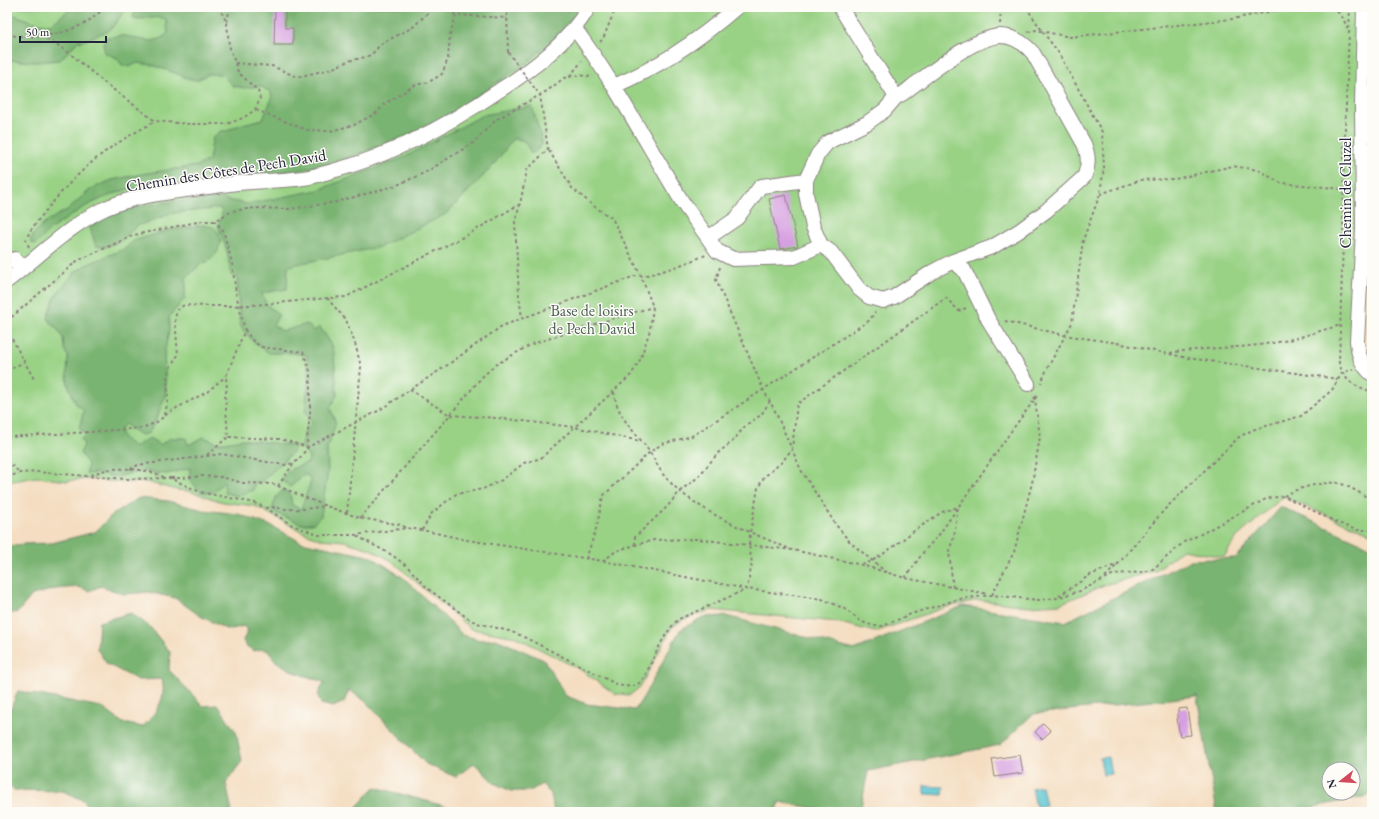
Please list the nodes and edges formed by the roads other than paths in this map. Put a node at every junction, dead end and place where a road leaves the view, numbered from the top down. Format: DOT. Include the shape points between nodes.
graph roads {
  1 [pos="589,7"];
  2 [pos="738,7"];
  3 [pos="840,7"];
  4 [pos="1364,7"];
  5 [pos="574,29"];
  6 [pos="614,86"];
  7 [pos="896,97"];
  8 [pos="806,180"];
  9 [pos="708,238"];
  10 [pos="821,245"];
  11 [pos="953,261"];
  12 [pos="7,262"];
  13 [pos="23,268"];
  14 [pos="7,281"];
  15 [pos="1372,374"];
  16 [pos="1028,384"];
  1 -- 5 [label="street, Chemin des Côtes de Pech David"];
  2 -- 6 [label="street" via="666,60"];
  3 -- 7 [label="street"];
  4 -- 15 [label="street, Chemin de Cluzel" via="1363,230 1357,341 1362,363"];
  5 -- 6 [label="street"];
  5 -- 13 [label="street, Chemin des Côtes de Pech David" via="556,48 522,76 473,108 398,148 356,165 305,178 238,183 149,195 121,202 88,217"];
  6 -- 9 [label="street" via="684,204"];
  7 -- 8 [label="street" via="885,110 867,123 828,142 818,154"];
  7 -- 11 [label="street" via="903,95 964,49 999,36 1018,40 1033,52 1088,154 1089,163 1084,177 1046,211 992,247"];
  8 -- 9 [label="street" via="762,186 737,218"];
  8 -- 10 [label="street" via="806,194 813,227"];
  9 -- 10 [label="street" via="717,251 733,259 794,257"];
  10 -- 11 [label="street" via="831,252 858,289 869,297 882,301 894,297"];
  11 -- 16 [label="street" via="964,270 988,319"];
  12 -- 13 [label="street" via="15,260"];
  13 -- 14 [label="street, Chemin des Côtes de Pech David"];
}
